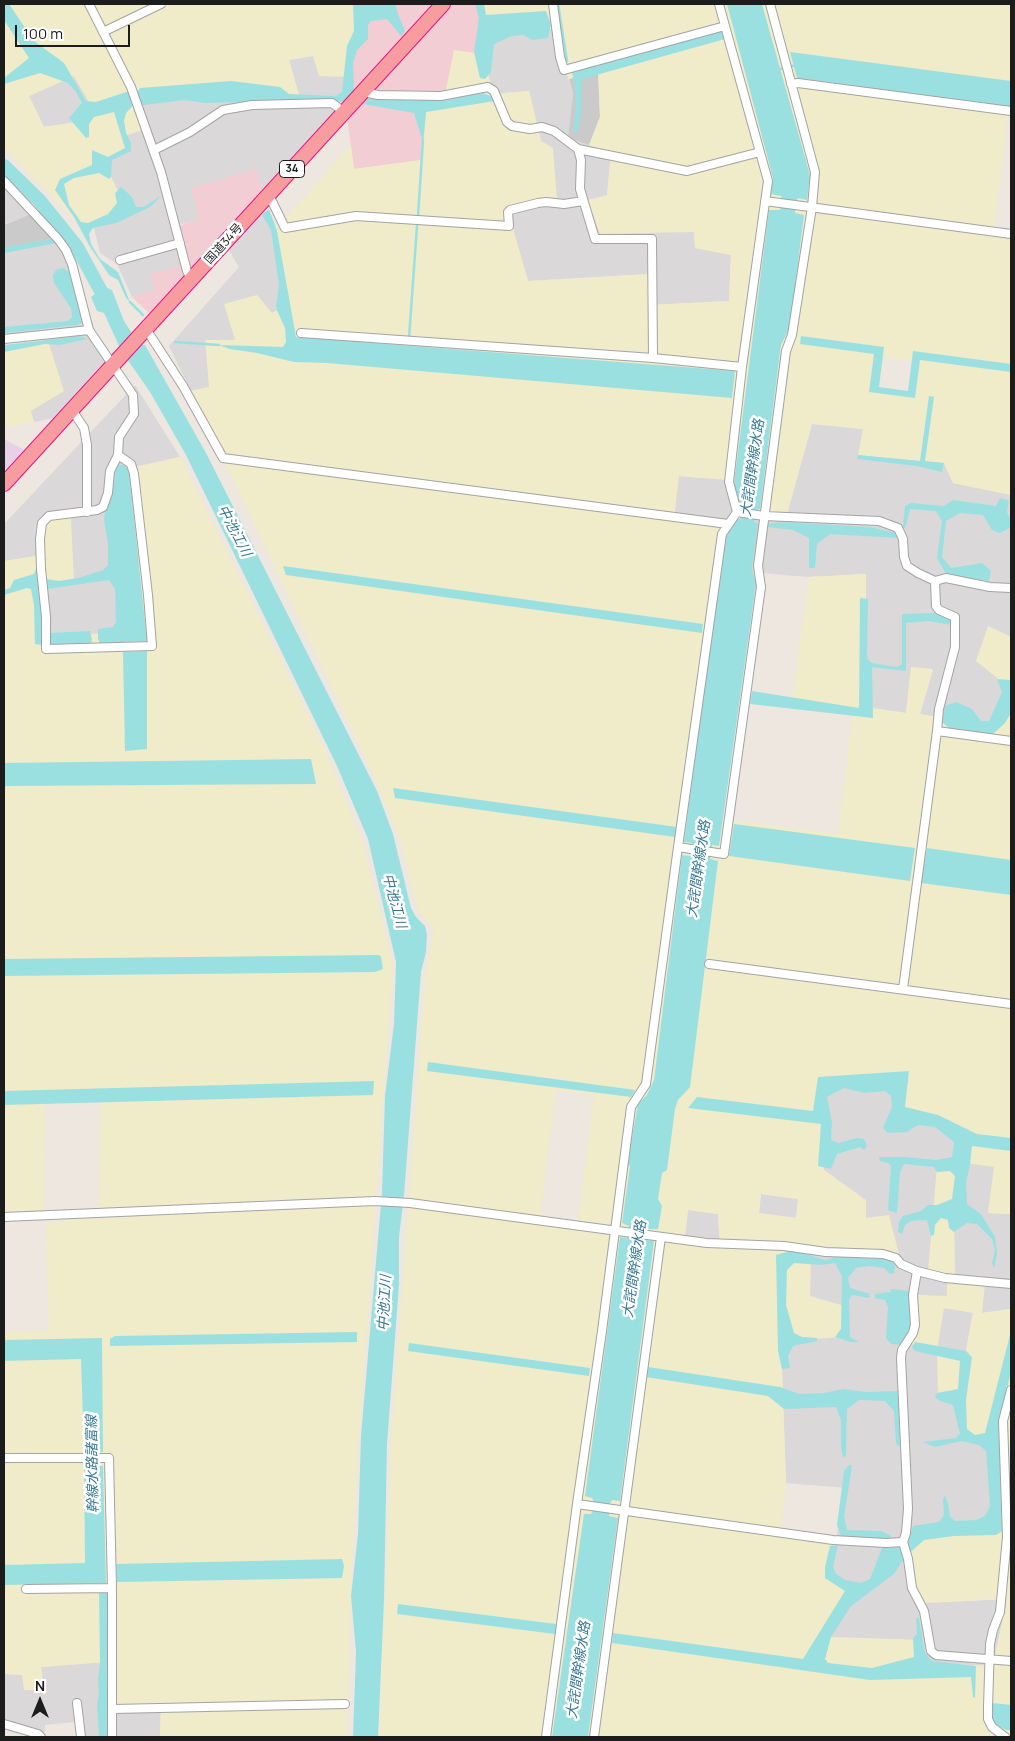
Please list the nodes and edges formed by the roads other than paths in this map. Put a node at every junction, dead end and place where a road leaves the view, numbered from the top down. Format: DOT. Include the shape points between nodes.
graph roads {
  1 [pos="89,4"];
  2 [pos="160,4"];
  3 [pos="443,4"];
  4 [pos="553,4"];
  5 [pos="719,4"];
  6 [pos="770,4"];
  7 [pos="725,26"];
  8 [pos="103,32"];
  9 [pos="791,84"];
  10 [pos="362,92"];
  11 [pos="1011,111"];
  12 [pos="344,112"];
  13 [pos="578,149"];
  14 [pos="154,150"];
  15 [pos="760,152"];
  16 [pos="4,181"];
  17 [pos="269,195"];
  18 [pos="583,201"];
  19 [pos="765,201"];
  20 [pos="812,207"];
  21 [pos="1011,234"];
  22 [pos="180,243"];
  23 [pos="120,260"];
  24 [pos="191,280"];
  25 [pos="89,330"];
  26 [pos="144,331"];
  27 [pos="301,333"];
  28 [pos="4,339"];
  29 [pos="653,358"];
  30 [pos="116,362"];
  31 [pos="742,367"];
  32 [pos="72,410"];
  33 [pos="118,455"];
  34 [pos="4,484"];
  35 [pos="87,512"];
  36 [pos="737,512"];
  37 [pos="761,515"];
  38 [pos="728,524"];
  39 [pos="935,580"];
  40 [pos="1011,588"];
  41 [pos="937,731"];
  42 [pos="1011,741"];
  43 [pos="678,847"];
  44 [pos="709,964"];
  45 [pos="903,989"];
  46 [pos="1011,1004"];
  47 [pos="4,1217"];
  48 [pos="616,1230"];
  49 [pos="661,1237"];
  50 [pos="917,1271"];
  51 [pos="1011,1284"];
  52 [pos="1011,1390"];
  53 [pos="4,1458"];
  54 [pos="577,1504"];
  55 [pos="624,1510"];
  56 [pos="903,1542"];
  57 [pos="112,1588"];
  58 [pos="26,1589"];
  59 [pos="989,1660"];
  60 [pos="1011,1662"];
  61 [pos="77,1703"];
  62 [pos="346,1704"];
  63 [pos="113,1709"];
  64 [pos="4,1724"];
  65 [pos="41,1737"];
  66 [pos="80,1737"];
  67 [pos="112,1737"];
  68 [pos="546,1737"];
  69 [pos="594,1737"];
  70 [pos="1005,1737"];
  1 -- 8 [label="street"];
  2 -- 8 [label="street"];
  3 -- 10 [label="highway, 国道34号 / 34"];
  4 -- 7 [label="street" via="564,70"];
  5 -- 7 [label="street"];
  6 -- 9 [label="street"];
  7 -- 15 [label="street"];
  8 -- 14 [label="street" via="131,86"];
  9 -- 11 [label="street"];
  9 -- 20 [label="street" via="815,172"];
  10 -- 12 [label="highway, 国道34号 / 34"];
  10 -- 13 [label="street" via="441,96 488,87 494,91 507,122 512,126 542,127 554,131"];
  12 -- 14 [label="street" via="332,104 252,105 223,110"];
  12 -- 17 [label="highway, 国道34号 / 34"];
  13 -- 15 [label="street" via="687,171"];
  13 -- 18 [label="street"];
  14 -- 22 [label="street"];
  15 -- 19 [label="street" via="768,181"];
  16 -- 25 [label="street" via="66,250"];
  17 -- 18 [label="street" via="285,228 356,216 509,226 510,210 546,202"];
  17 -- 24 [label="highway, 国道34号 / 34"];
  18 -- 29 [label="street" via="595,239 652,239"];
  19 -- 20 [label="street"];
  19 -- 31 [label="street"];
  20 -- 21 [label="street"];
  20 -- 37 [label="street"];
  22 -- 23 [label="street"];
  22 -- 24 [label="street"];
  24 -- 26 [label="highway, 国道34号 / 34"];
  25 -- 28 [label="street"];
  25 -- 30 [label="street"];
  26 -- 30 [label="highway, 国道34号 / 34"];
  26 -- 38 [label="street" via="183,386 224,458"];
  27 -- 29 [label="street"];
  29 -- 31 [label="street"];
  30 -- 32 [label="highway, 国道34号 / 34"];
  30 -- 33 [label="street" via="133,396 134,414 119,437"];
  31 -- 36 [label="street" via="729,482"];
  32 -- 34 [label="highway, 国道34号 / 34"];
  32 -- 35 [label="street" via="84,428 87,445"];
  33 -- 35 [label="street" via="110,470 107,500 97,510"];
  33 -- 35 [label="street" via="131,464 134,474 152,646 46,649 40,559 42,523 49,516"];
  36 -- 37 [label="street"];
  36 -- 38 [label="street"];
  37 -- 39 [label="street" via="879,521 898,528 907,566"];
  37 -- 43 [label="street" via="758,566 761,587 724,854"];
  38 -- 43 [label="street" via="722,534"];
  39 -- 40 [label="street" via="946,578"];
  39 -- 41 [label="street" via="936,606 955,616 955,647 939,709"];
  41 -- 42 [label="street"];
  41 -- 45 [label="street"];
  43 -- 48 [label="street" via="646,1084 631,1106"];
  44 -- 45 [label="street"];
  45 -- 46 [label="street"];
  47 -- 48 [label="street" via="375,1201"];
  48 -- 49 [label="street"];
  48 -- 54 [label="street"];
  49 -- 50 [label="street" via="883,1254"];
  49 -- 55 [label="street"];
  50 -- 51 [label="street" via="945,1278"];
  50 -- 56 [label="street" via="913,1333 902,1350 901,1358 908,1510"];
  52 -- 59 [label="street" via="1003,1421 1007,1537 1000,1612 993,1630"];
  53 -- 57 [label="street" via="109,1458"];
  54 -- 55 [label="street"];
  54 -- 68 [label="street"];
  55 -- 56 [label="street" via="832,1540"];
  55 -- 69 [label="street"];
  56 -- 59 [label="street" via="912,1588 924,1611 931,1652"];
  57 -- 58 [label="street"];
  57 -- 63 [label="street"];
  59 -- 60 [label="street"];
  59 -- 70 [label="street" via="988,1720"];
  61 -- 66 [label="street"];
  62 -- 63 [label="street"];
  63 -- 67 [label="street"];
  64 -- 65 [label="street"];
}
